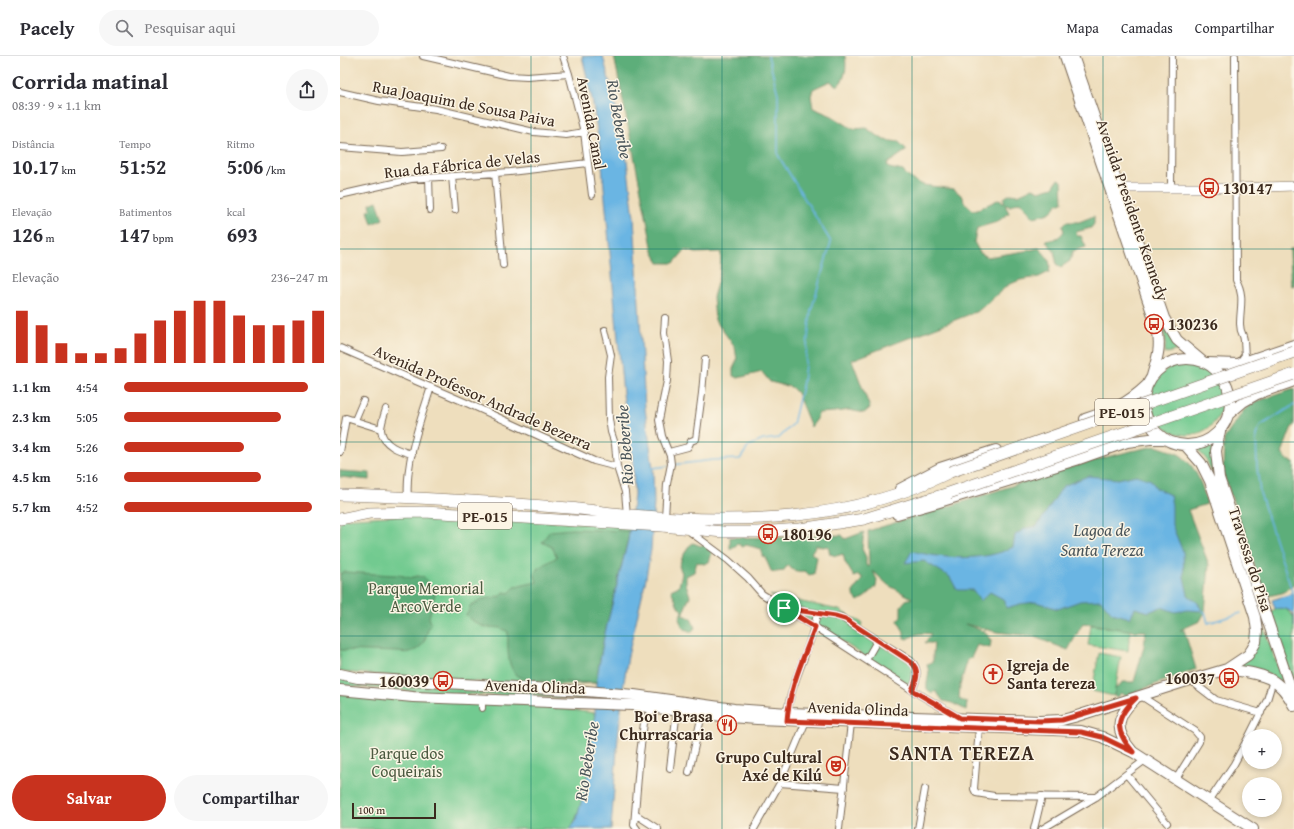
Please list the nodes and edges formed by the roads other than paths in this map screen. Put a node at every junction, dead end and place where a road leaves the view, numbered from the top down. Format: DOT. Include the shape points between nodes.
graph roads {
  1 [pos="422,56"];
  2 [pos="563,56"];
  3 [pos="1065,56"];
  4 [pos="1072,56"];
  5 [pos="1172,56"];
  6 [pos="1235,56"];
  7 [pos="569,74"];
  8 [pos="340,92"];
  9 [pos="584,132"];
  10 [pos="340,147"];
  11 [pos="441,149"];
  12 [pos="588,162"];
  13 [pos="495,173"];
  14 [pos="452,176"];
  15 [pos="429,177"];
  16 [pos="1294,186"];
  17 [pos="1119,188"];
  18 [pos="1171,188"];
  19 [pos="1236,188"];
  20 [pos="340,195"];
  21 [pos="592,196"];
  22 [pos="430,210"];
  23 [pos="455,210"];
  24 [pos="503,265"];
  25 [pos="665,318"];
  26 [pos="605,330"];
  27 [pos="1294,346"];
  28 [pos="340,348"];
  29 [pos="1294,352"];
  30 [pos="705,359"];
  31 [pos="1204,362"];
  32 [pos="1238,364"];
  33 [pos="1294,374"];
  34 [pos="1150,380"];
  35 [pos="1294,381"];
  36 [pos="431,387"];
  37 [pos="363,400"];
  38 [pos="386,408"];
  39 [pos="1229,414"];
  40 [pos="355,420"];
  41 [pos="381,430"];
  42 [pos="1220,431"];
  43 [pos="1166,439"];
  44 [pos="1185,445"];
  45 [pos="340,452"];
  46 [pos="669,452"];
  47 [pos="412,454"];
  48 [pos="616,467"];
  49 [pos="340,495"];
  50 [pos="408,498"];
  51 [pos="879,500"];
  52 [pos="629,518"];
  53 [pos="340,519"];
  54 [pos="864,519"];
  55 [pos="663,520"];
  56 [pos="686,529"];
  57 [pos="784,608"];
  58 [pos="1258,608"];
  59 [pos="817,613"];
  60 [pos="815,627"];
  61 [pos="878,641"];
  62 [pos="866,660"];
  63 [pos="1227,669"];
  64 [pos="340,674"];
  65 [pos="1190,680"];
  66 [pos="1273,680"];
  67 [pos="340,690"];
  68 [pos="912,690"];
  69 [pos="1139,697"];
  70 [pos="1294,698"];
  71 [pos="635,702"];
  72 [pos="1294,706"];
  73 [pos="656,708"];
  74 [pos="677,710"];
  75 [pos="1261,713"];
  76 [pos="702,714"];
  77 [pos="787,717"];
  78 [pos="960,718"];
  79 [pos="806,721"];
  80 [pos="644,723"];
  81 [pos="851,723"];
  82 [pos="979,728"];
  83 [pos="1253,729"];
  84 [pos="1242,749"];
  85 [pos="1133,752"];
  86 [pos="1145,760"];
  87 [pos="670,768"];
  88 [pos="689,772"];
  89 [pos="1127,775"];
  90 [pos="1176,779"];
  91 [pos="780,783"];
  92 [pos="844,788"];
  93 [pos="925,789"];
  94 [pos="1042,796"];
  95 [pos="1096,797"];
  96 [pos="1209,801"];
  97 [pos="636,814"];
  98 [pos="1167,823"];
  99 [pos="636,827"];
  100 [pos="658,829"];
  101 [pos="754,829"];
  102 [pos="840,829"];
  103 [pos="918,829"];
  104 [pos="1034,829"];
  105 [pos="1042,829"];
  106 [pos="1253,829"];
  1 -- 7 [label="street" via="508,76"];
  2 -- 7 [label="street, Avenida Canal"];
  3 -- 34 [label="main road, Avenida Presidente Kennedy" via="1157,327 1160,342"];
  4 -- 17 [label="main road, Avenida Presidente Kennedy"];
  5 -- 18 [label="street"];
  6 -- 19 [label="street"];
  7 -- 9 [label="street, Avenida Canal"];
  8 -- 9 [label="street, Rua Joaquim de Sousa Paiva" via="379,101 436,109 534,132 566,135"];
  9 -- 12 [label="street, Avenida Canal"];
  10 -- 11 [label="street" via="402,152"];
  12 -- 13 [label="street, Rua da Fábrica de Velas"];
  12 -- 21 [label="street, Avenida Canal"];
  13 -- 14 [label="street, Rua da Fábrica de Velas"];
  13 -- 24 [label="street"];
  14 -- 15 [label="street, Rua da Fábrica de Velas"];
  14 -- 23 [label="street"];
  15 -- 20 [label="street, Rua da Fábrica de Velas"];
  15 -- 22 [label="street"];
  16 -- 19 [label="street"];
  17 -- 18 [label="street"];
  17 -- 31 [label="main road, Avenida Presidente Kennedy" via="1164,318 1177,340"];
  18 -- 19 [label="street"];
  19 -- 32 [label="street" via="1236,280 1242,293 1240,322 1245,355"];
  25 -- 46 [label="street" via="668,381 659,420"];
  26 -- 48 [label="street" via="611,355 608,377 609,419"];
  27 -- 32 [label="main road"];
  28 -- 36 [label="street, Avenida Professor Andrade Bezerra"];
  29 -- 51 [label="highway, PE-015, bridge" via="950,472 926,484"];
  30 -- 46 [label="street" via="696,438 688,447"];
  31 -- 32 [label="main road"];
  31 -- 34 [label="main road" via="1188,358 1175,360 1162,366"];
  31 -- 39 [label="main road" via="1220,373 1229,388"];
  33 -- 54 [label="highway, PE-015, bridge"];
  34 -- 43 [label="main road" via="1144,402 1148,420"];
  34 -- 51 [label="main road" via="1132,398 1114,409 940,468"];
  35 -- 39 [label="main road" via="1257,394"];
  36 -- 47 [label="street"];
  36 -- 48 [label="street, Avenida Professor Andrade Bezerra" via="594,461"];
  37 -- 40 [label="street"];
  38 -- 41 [label="street"];
  39 -- 42 [label="main road"];
  40 -- 41 [label="street"];
  40 -- 45 [label="street" via="345,418"];
  41 -- 47 [label="street" via="386,441 396,450"];
  42 -- 44 [label="main road" via="1201,443"];
  42 -- 58 [label="main road" via="1216,451 1219,478"];
  43 -- 44 [label="main road" via="1175,444"];
  43 -- 54 [label="main road" via="1150,438 1127,442 930,505 893,515"];
  44 -- 58 [label="main road, Travessa do Pisa" via="1201,463 1210,481"];
  46 -- 55 [label="street" via="671,466"];
  47 -- 50 [label="street"];
  48 -- 52 [label="street" via="625,492"];
  49 -- 50 [label="highway, PE-015"];
  50 -- 52 [label="highway, PE-015" via="571,508"];
  51 -- 55 [label="highway, PE-015" via="845,509 774,518"];
  52 -- 53 [label="highway, PE-015" via="424,512 369,513"];
  52 -- 55 [label="highway, PE-015"];
  54 -- 56 [label="highway, PE-015" via="763,532"];
  55 -- 56 [label="highway, PE-015"];
  56 -- 57 [label="street" via="728,560 759,592"];
  57 -- 59 [label="street"];
  57 -- 60 [label="street"];
  58 -- 63 [label="main road, Travessa do Pisa" via="1256,642 1244,658"];
  58 -- 70 [label="main road" via="1268,624"];
  59 -- 60 [label="street"];
  59 -- 61 [label="street" via="841,617"];
  60 -- 62 [label="street"];
  60 -- 77 [label="street" via="794,683"];
  61 -- 62 [label="street"];
  61 -- 68 [label="street" via="914,665 917,675"];
  62 -- 68 [label="street"];
  63 -- 65 [label="main road, Avenida Olinda"];
  63 -- 66 [label="main road" via="1260,674"];
  64 -- 71 [label="main road, Avenida Olinda" via="358,678 586,691"];
  65 -- 69 [label="main road, Avenida Olinda"];
  65 -- 75 [label="street" via="1216,700"];
  66 -- 72 [label="main road" via="1284,690"];
  66 -- 75 [label="street"];
  67 -- 71 [label="main road, Avenida Olinda" via="482,704"];
  68 -- 78 [label="street"];
  69 -- 78 [label="main road, Avenida Olinda" via="1062,720"];
  69 -- 85 [label="main road" via="1122,714 1120,722 1123,737"];
  69 -- 90 [label="street" via="1195,731 1200,737"];
  71 -- 73 [label="main road, Avenida Olinda"];
  71 -- 77 [label="main road, Avenida Olinda" via="734,709"];
  71 -- 80 [label="street"];
  73 -- 74 [label="main road, Avenida Olinda"];
  73 -- 80 [label="street"];
  74 -- 76 [label="main road, Avenida Olinda"];
  74 -- 87 [label="street"];
  75 -- 83 [label="street"];
  76 -- 77 [label="main road, Avenida Olinda" via="730,718"];
  76 -- 88 [label="street"];
  77 -- 78 [label="main road, Avenida Olinda"];
  77 -- 79 [label="main road, Avenida Olinda"];
  79 -- 81 [label="main road, Avenida Olinda"];
  79 -- 91 [label="street"];
  80 -- 97 [label="street"];
  81 -- 82 [label="main road, Avenida Olinda"];
  81 -- 92 [label="street"];
  82 -- 85 [label="main road, Avenida Olinda" via="1081,732 1102,737"];
  82 -- 94 [label="street" via="974,789 976,793 994,796"];
  84 -- 96 [label="street"];
  85 -- 86 [label="main road, Avenida Olinda"];
  86 -- 89 [label="street"];
  86 -- 90 [label="main road, Avenida Olinda"];
  89 -- 95 [label="street"];
  89 -- 98 [label="street"];
  90 -- 96 [label="main road, Avenida Olinda"];
  91 -- 92 [label="street"];
  91 -- 101 [label="street"];
  92 -- 102 [label="street"];
  93 -- 103 [label="street"];
  94 -- 95 [label="street"];
  94 -- 104 [label="street"];
  95 -- 105 [label="street"];
  96 -- 106 [label="main road, Avenida Olinda"];
  97 -- 99 [label="street"];
  97 -- 100 [label="street"];
}
